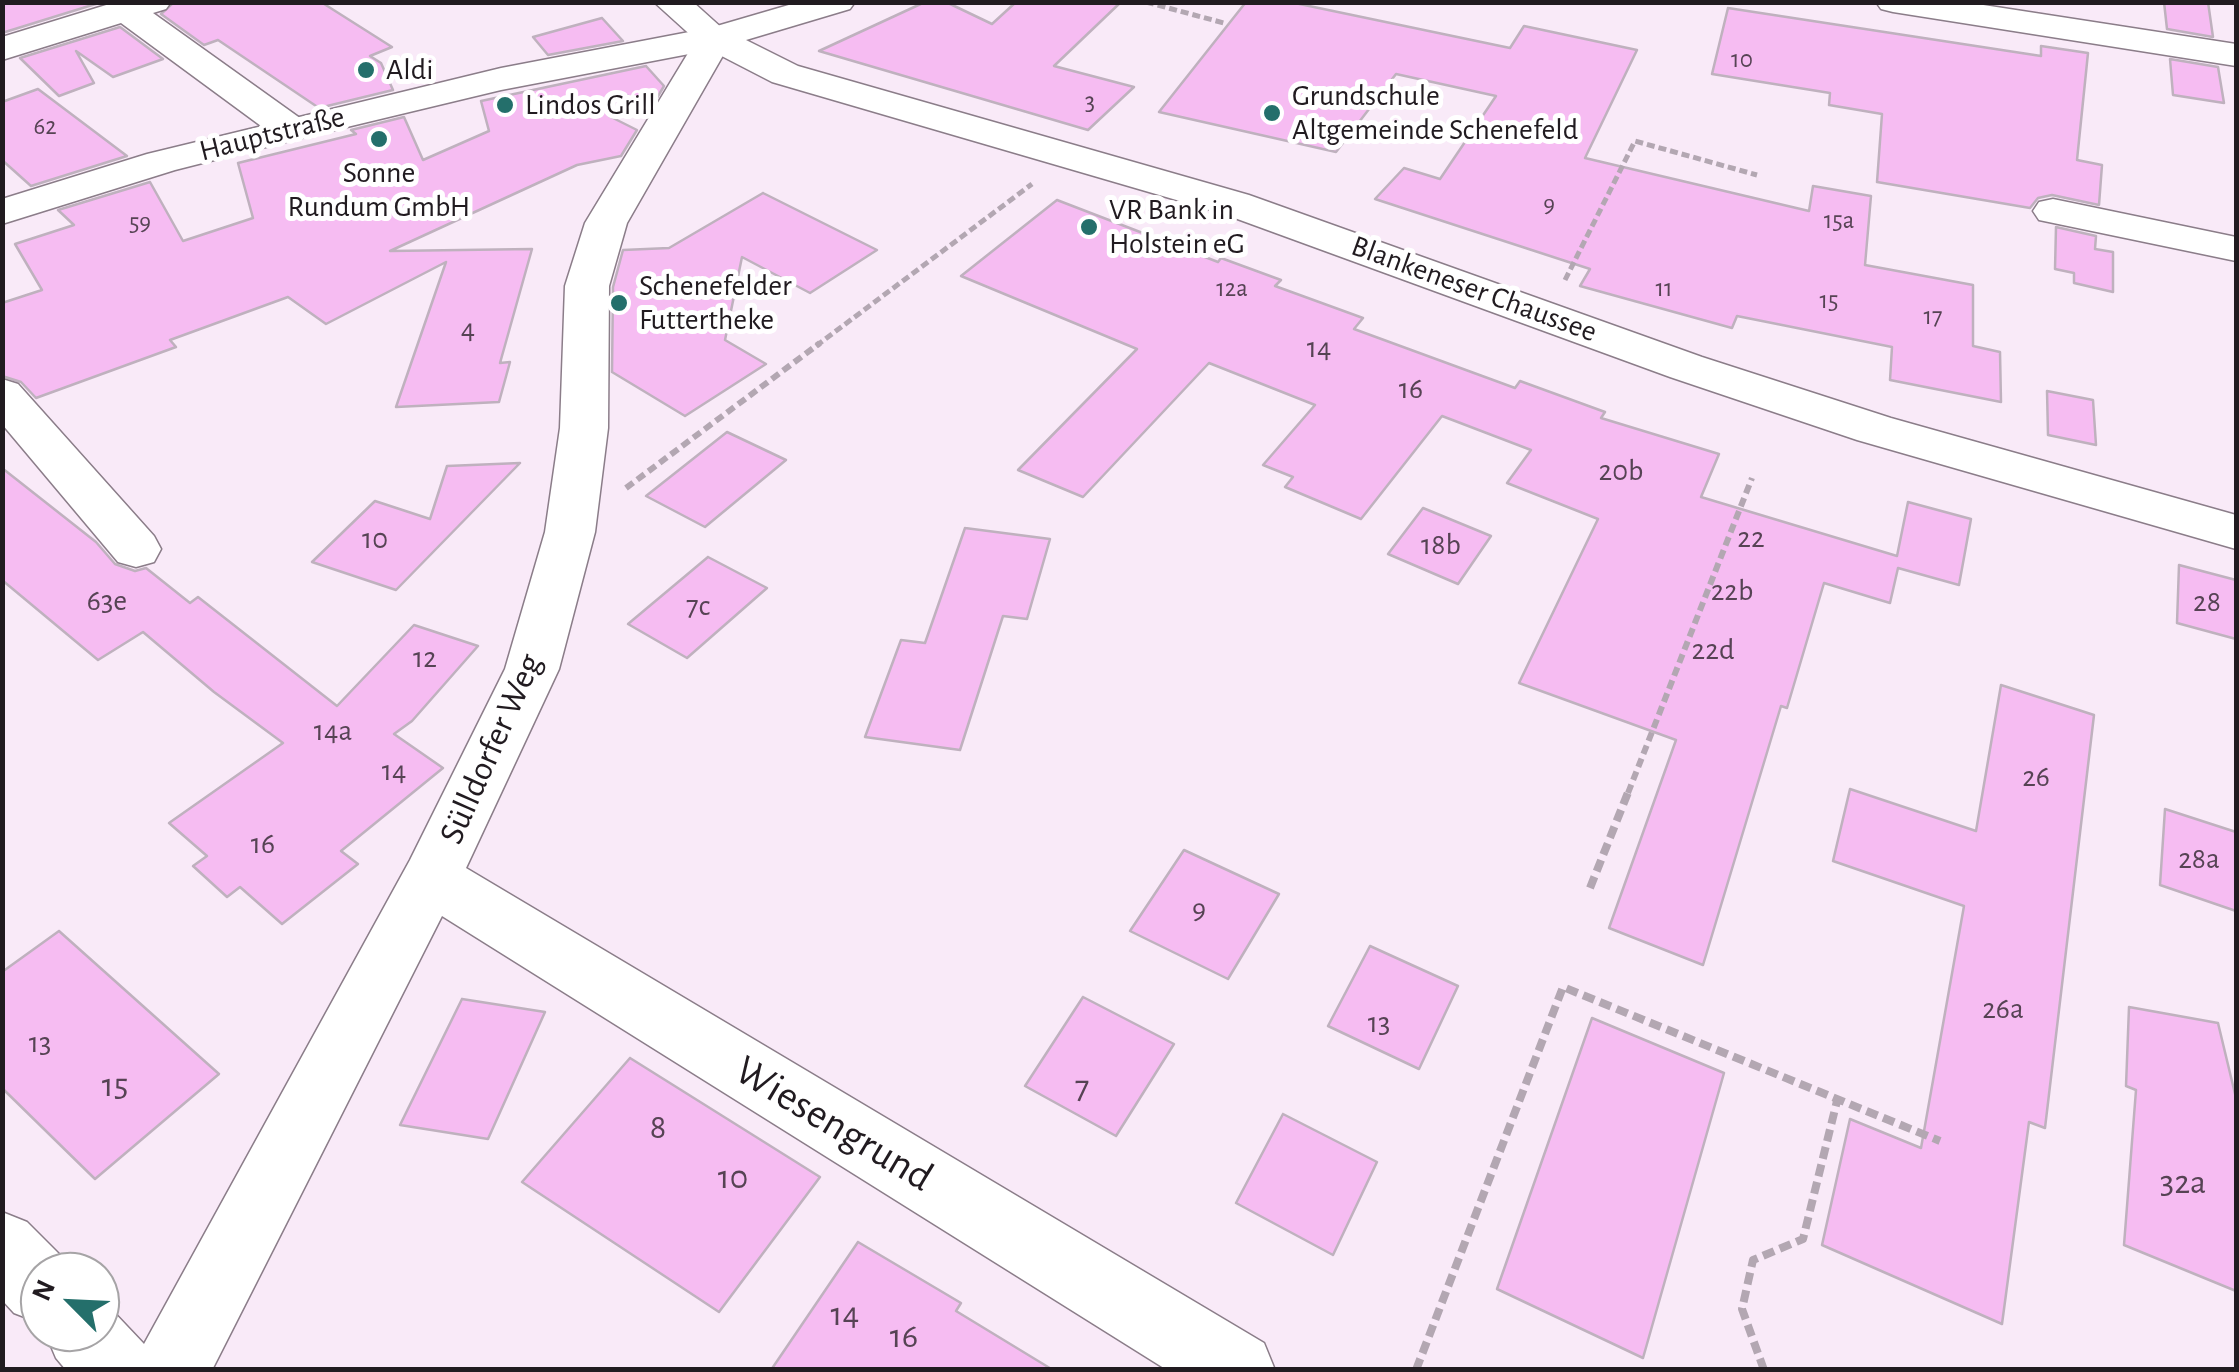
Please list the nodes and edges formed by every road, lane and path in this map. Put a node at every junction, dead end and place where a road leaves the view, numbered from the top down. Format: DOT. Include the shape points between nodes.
graph roads {
  1 [pos="671,2"];
  2 [pos="838,2"];
  3 [pos="1146,2"];
  4 [pos="1893,2"];
  5 [pos="140,7"];
  6 [pos="1224,23"];
  7 [pos="715,38"];
  8 [pos="2,49"];
  9 [pos="2236,55"];
  10 [pos="290,129"];
  11 [pos="1757,175"];
  12 [pos="1040,178"];
  13 [pos="2053,211"];
  14 [pos="2,212"];
  15 [pos="2236,248"];
  16 [pos="1564,282"];
  17 [pos="2,394"];
  18 [pos="1752,478"];
  19 [pos="570,532"];
  20 [pos="2236,532"];
  21 [pos="136,549"];
  22 [pos="430,878"];
  23 [pos="1590,888"];
  24 [pos="1837,1101"];
  25 [pos="1940,1141"];
  26 [pos="2,1247"];
  27 [pos="20,1266"];
  28 [pos="171,1370"];
  29 [pos="1238,1370"];
  30 [pos="1416,1370"];
  31 [pos="1764,1370"];
  1 -- 7 [label="street, Blankeneser Chaussee"];
  2 -- 7 [label="street, Hauptstraße"];
  3 -- 6 [label="path"];
  4 -- 9 [label="street"];
  5 -- 8 [label="street"];
  5 -- 10 [label="street"];
  7 -- 10 [label="street, Hauptstraße"];
  7 -- 19 [label="street, Sülldorfer Weg" via="606,223 586,286 584,428"];
  7 -- 20 [label="street, Blankeneser Chaussee" via="785,74 1235,204 1892,435"];
  10 -- 14 [label="street, Hauptstraße"];
  11 -- 16 [label="path" via="1635,141"];
  12 -- 19 [label="path"];
  13 -- 15 [label="street"];
  17 -- 21 [label="street"];
  18 -- 23 [label="path"];
  19 -- 22 [label="street, Sülldorfer Weg" via="532,669"];
  22 -- 28 [label="street, Sülldorfer Weg"];
  22 -- 29 [label="street, Wiesengrund"];
  24 -- 25 [label="path"];
  24 -- 30 [label="path" via="1563,987"];
  24 -- 31 [label="path" via="1803,1239 1754,1260 1742,1309"];
  26 -- 27 [label="street"];
}
